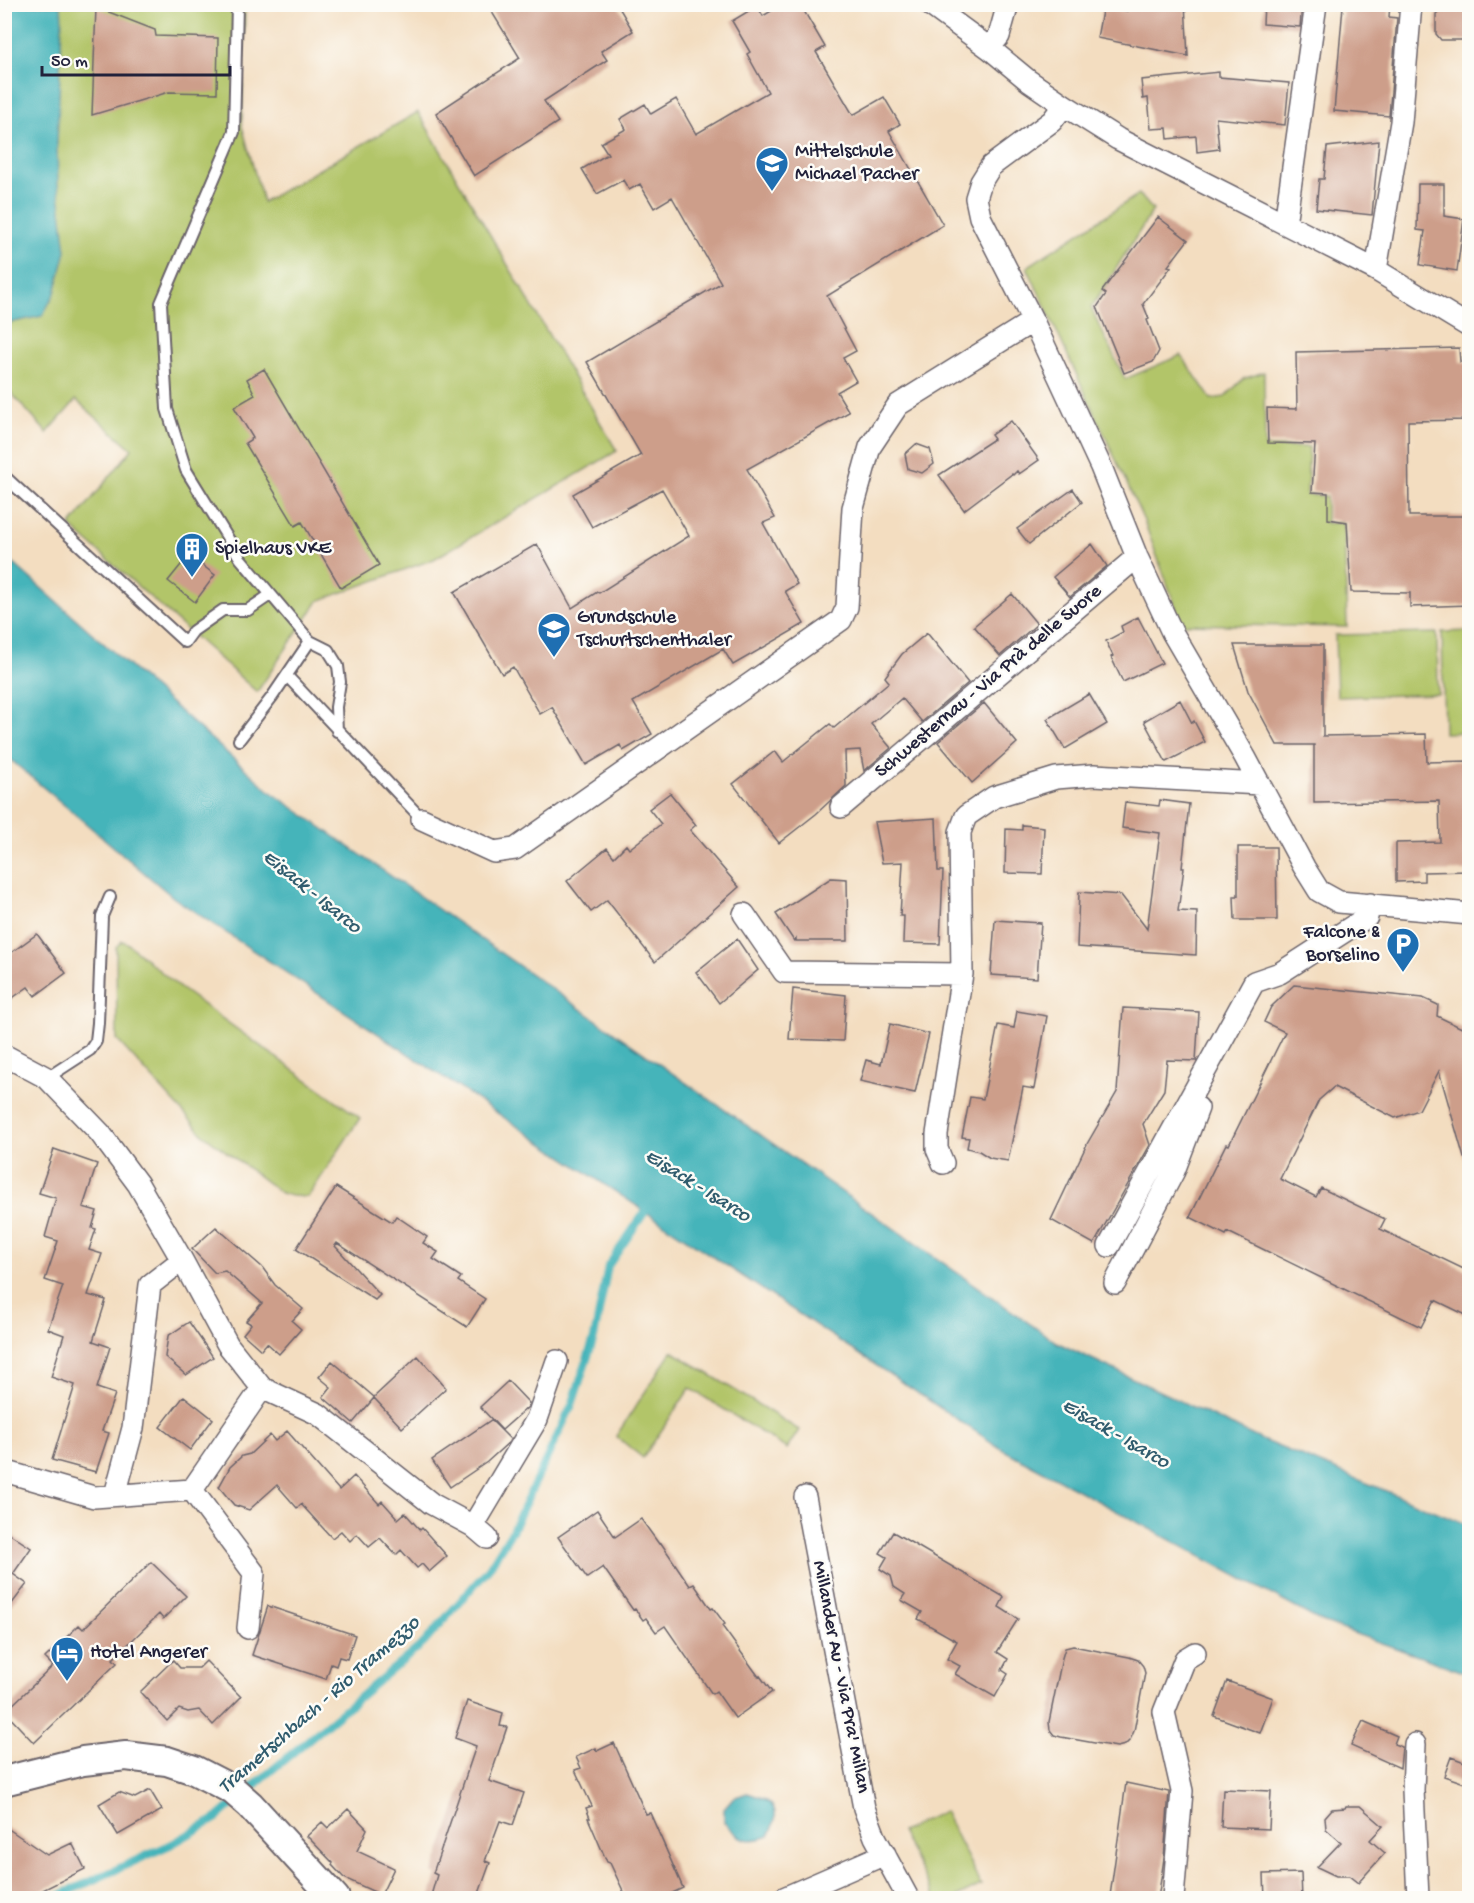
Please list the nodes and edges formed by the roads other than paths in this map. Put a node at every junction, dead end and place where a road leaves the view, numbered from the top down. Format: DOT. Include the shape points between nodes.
graph roads {
  1 [pos="237,4"];
  2 [pos="929,4"];
  3 [pos="1008,4"];
  4 [pos="1316,4"];
  5 [pos="1411,4"];
  6 [pos="989,48"];
  7 [pos="1064,105"];
  8 [pos="1285,224"];
  9 [pos="1376,270"];
  10 [pos="1033,321"];
  11 [pos="1470,327"];
  12 [pos="4,476"];
  13 [pos="1137,557"];
  14 [pos="270,595"];
  15 [pos="310,641"];
  16 [pos="287,676"];
  17 [pos="337,731"];
  18 [pos="239,740"];
  19 [pos="1260,784"];
  20 [pos="841,807"];
  21 [pos="422,819"];
  22 [pos="110,897"];
  23 [pos="1370,904"];
  24 [pos="744,914"];
  25 [pos="1470,914"];
  26 [pos="962,974"];
  27 [pos="1280,974"];
  28 [pos="4,1055"];
  29 [pos="47,1078"];
  30 [pos="942,1163"];
  31 [pos="1109,1246"];
  32 [pos="182,1260"];
  33 [pos="1115,1283"];
  34 [pos="557,1361"];
  35 [pos="262,1388"];
  36 [pos="4,1470"];
  37 [pos="192,1490"];
  38 [pos="115,1495"];
  39 [pos="805,1497"];
  40 [pos="248,1628"];
  41 [pos="1196,1653"];
  42 [pos="1415,1744"];
  43 [pos="4,1781"];
  44 [pos="885,1854"];
  45 [pos="335,1899"];
  46 [pos="783,1899"];
  47 [pos="908,1899"];
  48 [pos="1173,1899"];
  49 [pos="1418,1899"];
  1 -- 14 [label="lane" via="234,132 161,303 167,409 186,470 240,558"];
  2 -- 6 [label="street"];
  3 -- 6 [label="street" via="999,36"];
  4 -- 8 [label="street"];
  5 -- 9 [label="street" via="1401,122"];
  6 -- 7 [label="street"];
  7 -- 8 [label="street" via="1118,139"];
  7 -- 10 [label="street" via="1052,121 991,166 976,198 980,217"];
  8 -- 9 [label="street"];
  9 -- 11 [label="street"];
  10 -- 13 [label="street" via="1101,467"];
  10 -- 21 [label="street" via="898,405 870,447 853,508 847,607 841,620 515,849 494,852"];
  12 -- 14 [label="lane" via="185,642 193,631 223,610 248,610"];
  13 -- 19 [label="street" via="1172,632"];
  13 -- 20 [label="street, Schwesternau - Via Prà delle Suore"];
  14 -- 15 [label="lane"];
  15 -- 16 [label="lane"];
  15 -- 17 [label="lane" via="328,650 338,666"];
  16 -- 17 [label="lane"];
  16 -- 18 [label="lane"];
  17 -- 21 [label="lane"];
  19 -- 23 [label="street" via="1319,891 1340,902"];
  19 -- 26 [label="street" via="1094,775 1056,778 994,797 966,816 960,832"];
  22 -- 29 [label="lane" via="102,916 96,1041 90,1050"];
  23 -- 25 [label="street"];
  23 -- 27 [label="street" via="1367,917"];
  24 -- 26 [label="street" via="784,972"];
  26 -- 30 [label="street" via="937,1134"];
  27 -- 31 [label="street" via="1254,982"];
  27 -- 33 [label="street" via="1254,1004 1195,1113 1174,1171"];
  28 -- 29 [label="street"];
  29 -- 32 [label="street" via="100,1133 132,1176"];
  32 -- 35 [label="street" via="228,1345"];
  32 -- 38 [label="street" via="150,1285 133,1428"];
  34 -- 35 [label="street" via="537,1419 480,1532 432,1504 318,1414"];
  35 -- 37 [label="street"];
  36 -- 38 [label="street" via="94,1497"];
  37 -- 38 [label="street"];
  37 -- 40 [label="street" via="254,1573"];
  39 -- 44 [label="street, Millander Au - Via Pra' Millan" via="864,1808"];
  41 -- 48 [label="street" via="1185,1659 1164,1712 1182,1791"];
  42 -- 49 [label="street"];
  43 -- 45 [label="street" via="83,1761 126,1756 167,1761 194,1770 242,1797"];
  44 -- 46 [label="street"];
  44 -- 47 [label="street, Millander Au - Via Pra' Millan"];
}
